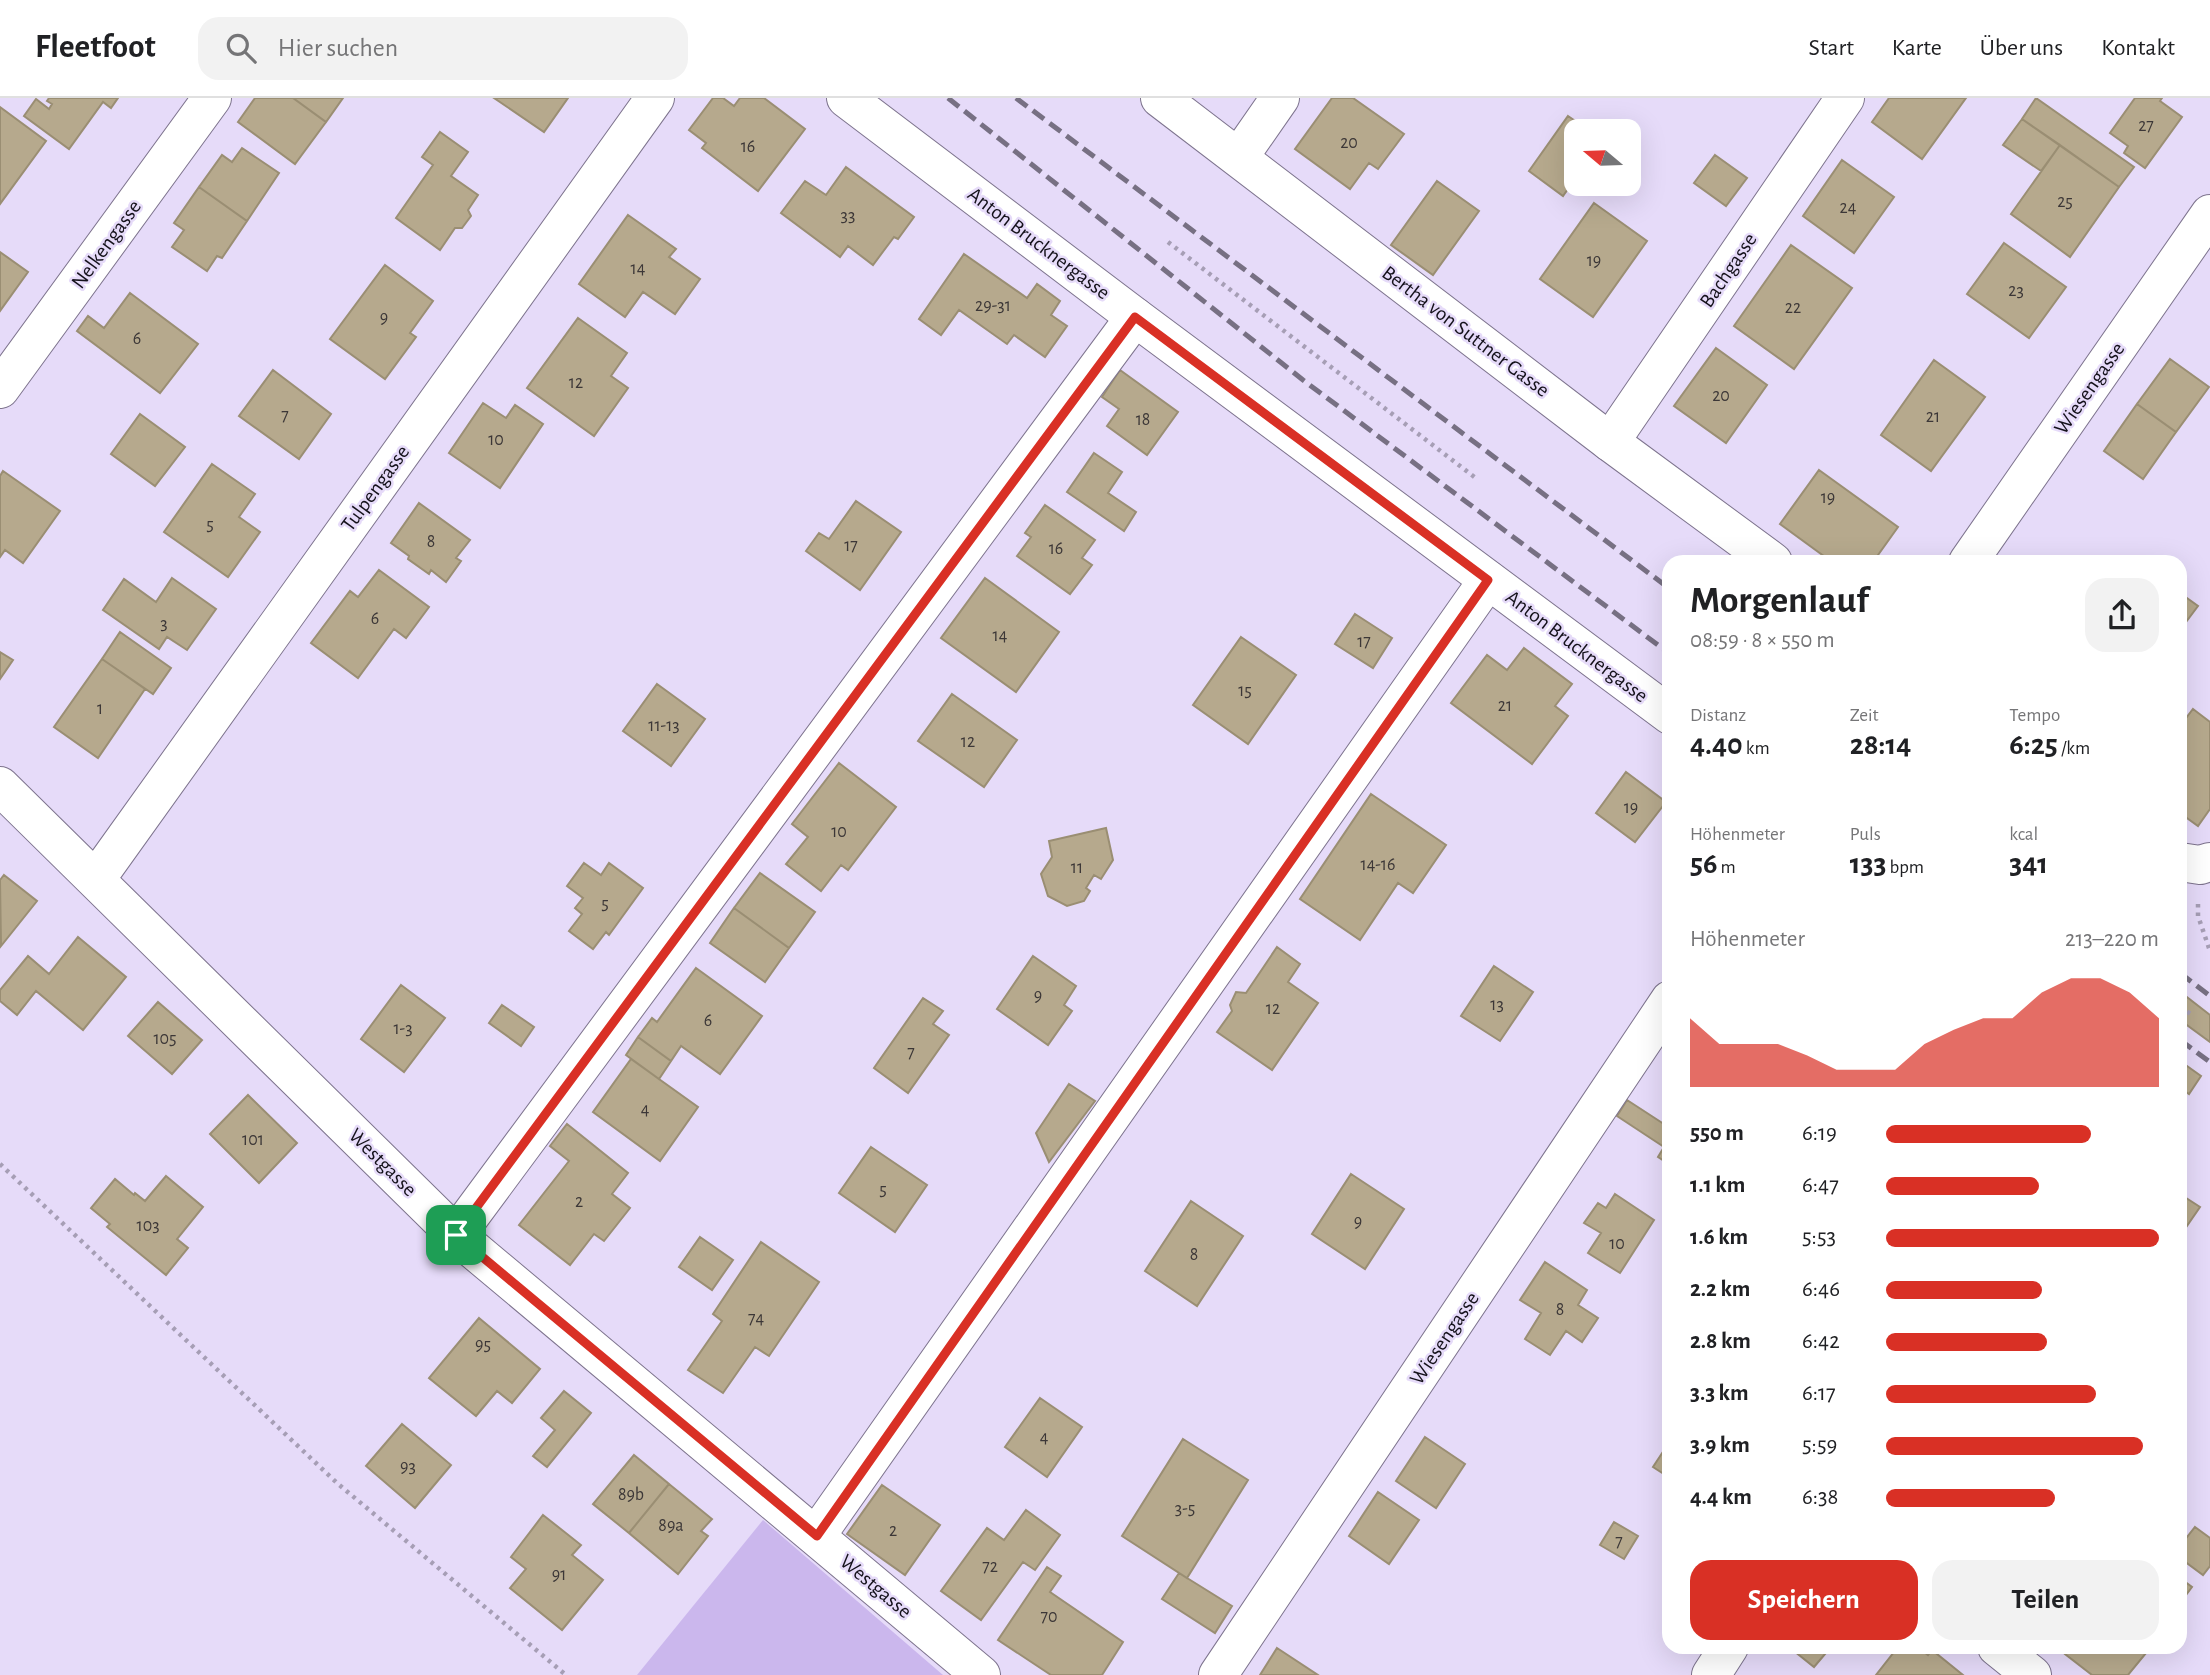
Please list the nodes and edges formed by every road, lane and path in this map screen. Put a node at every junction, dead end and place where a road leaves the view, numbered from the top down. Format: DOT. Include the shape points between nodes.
graph roads {
  1 [pos="212,98"];
  2 [pos="655,98"];
  3 [pos="846,98"];
  4 [pos="1160,98"];
  5 [pos="1280,98"];
  6 [pos="1845,98"];
  7 [pos="1239,158"];
  8 [pos="2210,214"];
  9 [pos="1168,242"];
  10 [pos="1135,317"];
  11 [pos="0,389"];
  12 [pos="1610,442"];
  13 [pos="1477,479"];
  14 [pos="1763,555"];
  15 [pos="1973,555"];
  16 [pos="1488,580"];
  17 [pos="1662,709"];
  18 [pos="0,786"];
  19 [pos="2197,863"];
  20 [pos="96,879"];
  21 [pos="2210,951"];
  22 [pos="1662,1012"];
  23 [pos="2187,1012"];
  24 [pos="2192,1015"];
  25 [pos="0,1164"];
  26 [pos="456,1235"];
  27 [pos="817,1536"];
  28 [pos="1724,1654"];
  29 [pos="2006,1654"];
  30 [pos="566,1675"];
  31 [pos="981,1675"];
  32 [pos="1218,1675"];
  33 [pos="1711,1675"];
  34 [pos="2032,1675"];
  1 -- 11 [label="street, Nelkengasse"];
  2 -- 20 [label="street, Tulpengasse"];
  3 -- 10 [label="street, Anton Brucknergasse"];
  4 -- 7 [label="street, Bertha von Suttner Gasse"];
  5 -- 7 [label="street"];
  6 -- 12 [label="street, Bachgasse"];
  7 -- 12 [label="street, Bertha von Suttner Gasse"];
  8 -- 15 [label="street, Wiesengasse"];
  9 -- 13 [label="path"];
  10 -- 16 [label="street, Anton Brucknergasse"];
  10 -- 26 [label="street"];
  12 -- 14 [label="street, Bertha von Suttner Gasse"];
  16 -- 17 [label="street, Anton Brucknergasse"];
  16 -- 27 [label="street"];
  18 -- 20 [label="street, Westgasse"];
  19 -- 21 [label="path" via="2198,916"];
  20 -- 26 [label="street, Westgasse"];
  22 -- 32 [label="street, Wiesengasse"];
  23 -- 24 [label="path"];
  25 -- 30 [label="path" via="337,1483"];
  26 -- 27 [label="street, Westgasse"];
  27 -- 31 [label="street, Westgasse"];
  28 -- 33 [label="street"];
  29 -- 34 [label="street"];
}
